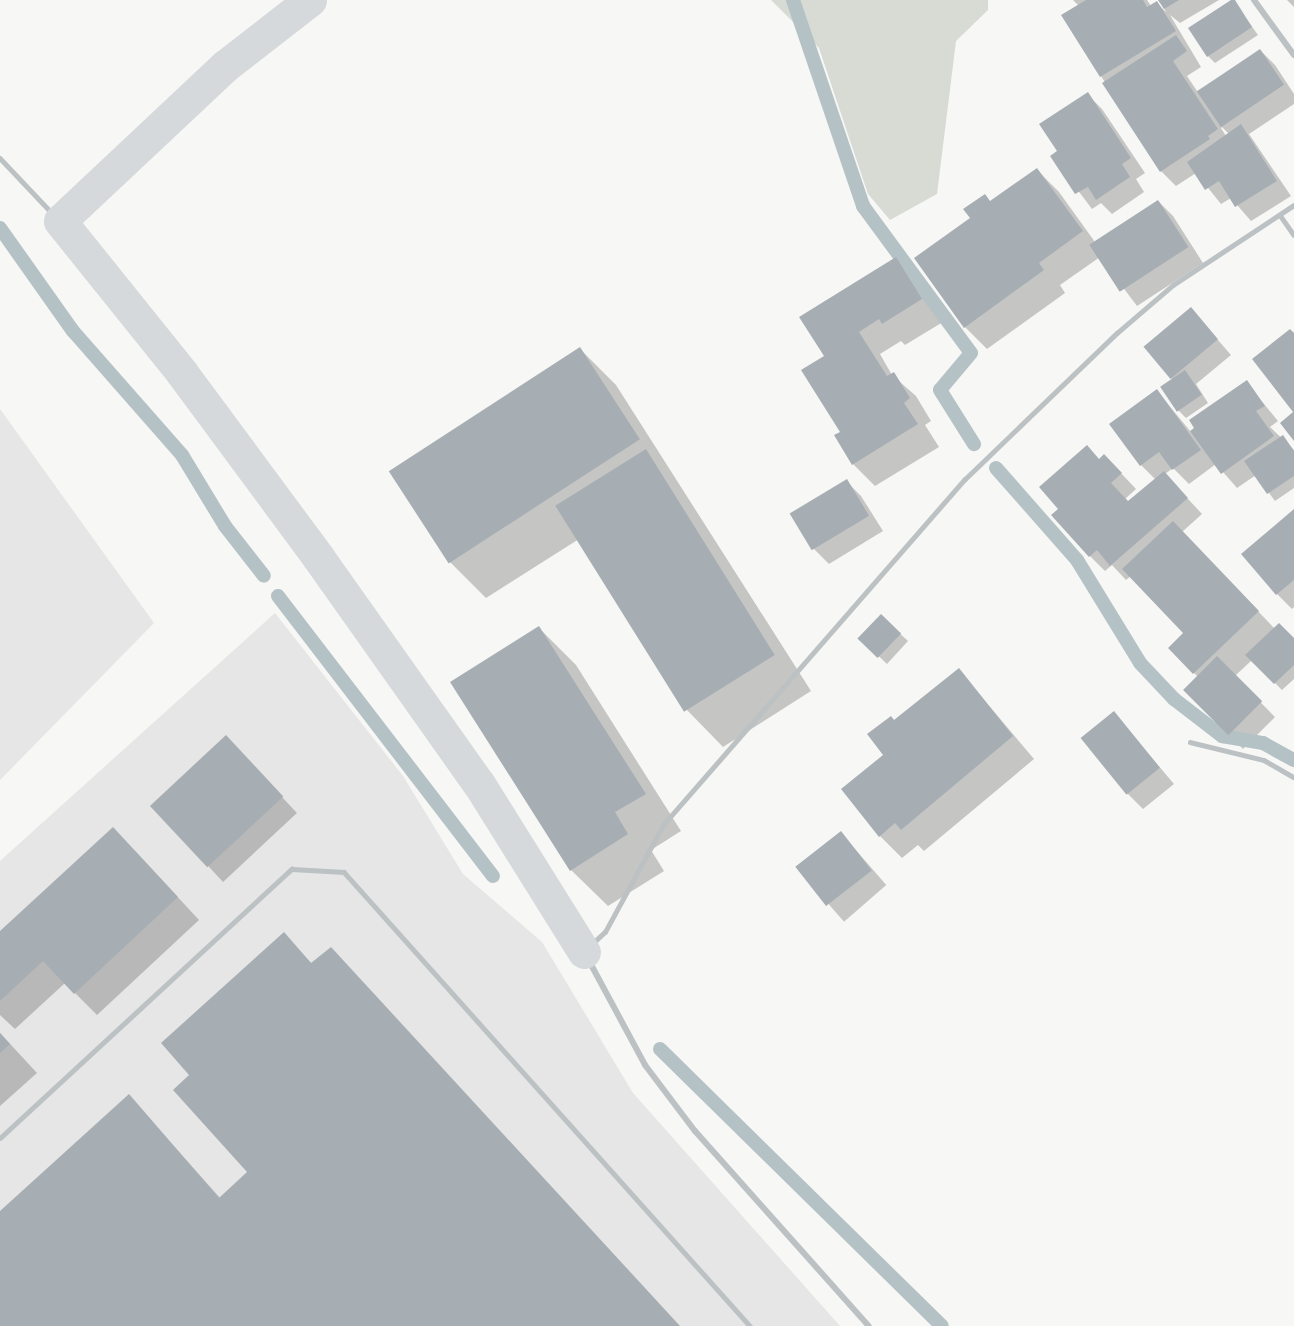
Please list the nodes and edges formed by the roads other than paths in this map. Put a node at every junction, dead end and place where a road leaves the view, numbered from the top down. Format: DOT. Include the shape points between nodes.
graph roads {
  1 [pos="310,0"];
  2 [pos="1254,0"];
  3 [pos="1294,55"];
  4 [pos="0,158"];
  5 [pos="1294,205"];
  6 [pos="1280,215"];
  7 [pos="60,221"];
  8 [pos="1294,235"];
  9 [pos="1190,742"];
  10 [pos="1294,777"];
  11 [pos="584,952"];
  12 [pos="0,1138"];
  13 [pos="750,1326"];
  14 [pos="868,1326"];
  1 -- 7 [label="street" via="225,66"];
  2 -- 3 [label="street"];
  4 -- 7 [label="lane"];
  5 -- 6 [label="lane"];
  6 -- 8 [label="lane"];
  6 -- 11 [label="lane" via="1165,292 964,480 663,825 604,932"];
  7 -- 11 [label="street" via="182,373 318,557 479,784"];
  9 -- 10 [label="lane" via="1264,760"];
  11 -- 14 [label="street" via="645,1065 695,1131"];
  12 -- 13 [label="lane" via="292,869 344,872"];
}
